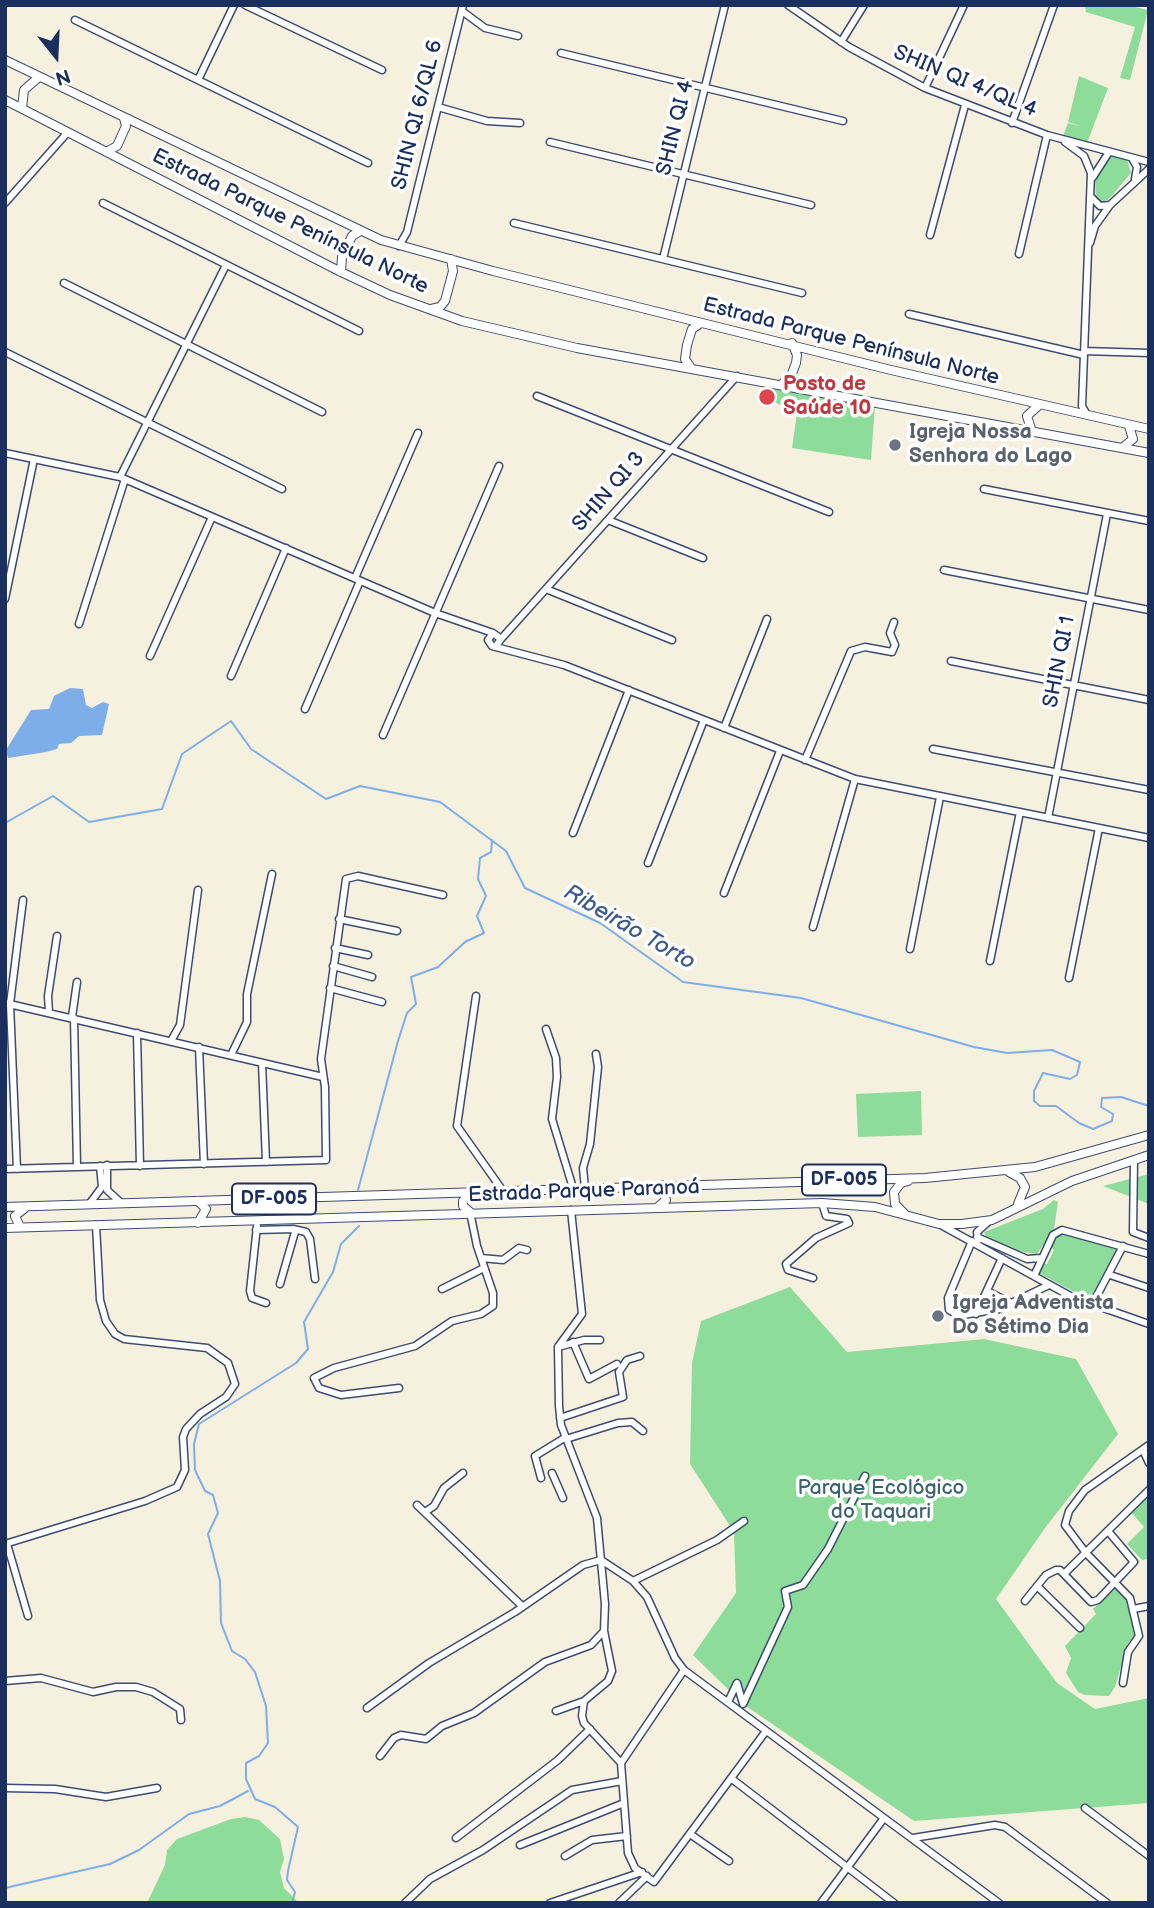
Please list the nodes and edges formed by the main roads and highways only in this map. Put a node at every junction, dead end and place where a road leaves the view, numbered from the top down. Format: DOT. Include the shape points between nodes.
graph roads {
  1 [pos="5,60"];
  2 [pos="39,78"];
  3 [pos="5,100"];
  4 [pos="22,108"];
  5 [pos="124,118"];
  6 [pos="108,151"];
  7 [pos="360,231"];
  8 [pos="451,259"];
  9 [pos="341,272"];
  10 [pos="428,310"];
  11 [pos="701,323"];
  12 [pos="792,343"];
  13 [pos="691,368"];
  14 [pos="782,384"];
  15 [pos="1039,405"];
  16 [pos="1129,426"];
  17 [pos="1149,429"];
  18 [pos="1032,432"];
  19 [pos="1122,447"];
  20 [pos="1149,453"];
  21 [pos="1149,1135"];
  22 [pos="1149,1155"];
  23 [pos="1008,1171"];
  24 [pos="925,1178"];
  25 [pos="662,1185"];
  26 [pos="473,1192"];
  27 [pos="198,1201"];
  28 [pos="27,1206"];
  29 [pos="5,1207"];
  30 [pos="659,1207"];
  31 [pos="1014,1209"];
  32 [pos="470,1212"];
  33 [pos="912,1217"];
  34 [pos="198,1223"];
  35 [pos="20,1227"];
  36 [pos="5,1228"];
  1 -- 2 [label="main road, Estrada Parque Península Norte"];
  2 -- 4 [label="main road" via="24,90"];
  2 -- 5 [label="main road, Estrada Parque Península Norte"];
  3 -- 4 [label="main road, Estrada Parque Península Norte"];
  4 -- 6 [label="main road, Estrada Parque Península Norte"];
  5 -- 6 [label="main road" via="127,126 117,146"];
  5 -- 7 [label="main road, Estrada Parque Península Norte"];
  6 -- 9 [label="main road, Estrada Parque Península Norte"];
  7 -- 8 [label="main road, Estrada Parque Península Norte"];
  7 -- 9 [label="main road" via="352,236 342,257"];
  8 -- 10 [label="main road" via="453,271 445,301"];
  8 -- 11 [label="main road, Estrada Parque Península Norte"];
  9 -- 10 [label="main road, Estrada Parque Península Norte"];
  10 -- 13 [label="main road, Estrada Parque Península Norte" via="492,330"];
  11 -- 12 [label="main road, Estrada Parque Península Norte"];
  11 -- 13 [label="main road" via="692,329 687,345 685,359"];
  12 -- 14 [label="main road" via="796,363"];
  12 -- 15 [label="main road, Estrada Parque Península Norte"];
  13 -- 14 [label="main road, Estrada Parque Península Norte"];
  14 -- 18 [label="main road, Estrada Parque Península Norte"];
  15 -- 16 [label="main road, Estrada Parque Península Norte"];
  15 -- 18 [label="main road" via="1027,416"];
  16 -- 17 [label="main road, Estrada Parque Península Norte"];
  16 -- 19 [label="main road" via="1133,439"];
  18 -- 19 [label="main road, Estrada Parque Península Norte"];
  19 -- 20 [label="main road, Estrada Parque Península Norte"];
  21 -- 23 [label="main road, Estrada Parque Paranoá / DF-005"];
  22 -- 31 [label="main road, Estrada Parque Paranoá / DF-005" via="1072,1181"];
  23 -- 24 [label="main road, Estrada Parque Paranoá / DF-005"];
  23 -- 31 [label="main road" via="1025,1187"];
  24 -- 25 [label="main road, Estrada Parque Paranoá / DF-005"];
  24 -- 33 [label="main road" via="901,1183 894,1192 898,1207"];
  25 -- 26 [label="main road, Estrada Parque Paranoá / DF-005"];
  25 -- 30 [label="main road" via="667,1197"];
  26 -- 27 [label="main road, Estrada Parque Paranoá / DF-005"];
  26 -- 32 [label="main road" via="463,1201"];
  27 -- 28 [label="main road, Estrada Parque Paranoá / DF-005"];
  27 -- 34 [label="main road" via="206,1209"];
  28 -- 29 [label="main road, Estrada Parque Paranoá / DF-005"];
  28 -- 35 [label="main road" via="15,1216"];
  30 -- 32 [label="main road, Estrada Parque Paranoá / DF-005"];
  30 -- 33 [label="main road, Estrada Parque Paranoá / DF-005" via="822,1203 875,1207"];
  31 -- 33 [label="main road, Estrada Parque Paranoá / DF-005" via="992,1220 939,1224"];
  32 -- 34 [label="main road, Estrada Parque Paranoá / DF-005" via="257,1225"];
  34 -- 35 [label="main road, Estrada Parque Paranoá / DF-005"];
  35 -- 36 [label="main road, Estrada Parque Paranoá / DF-005"];
}
